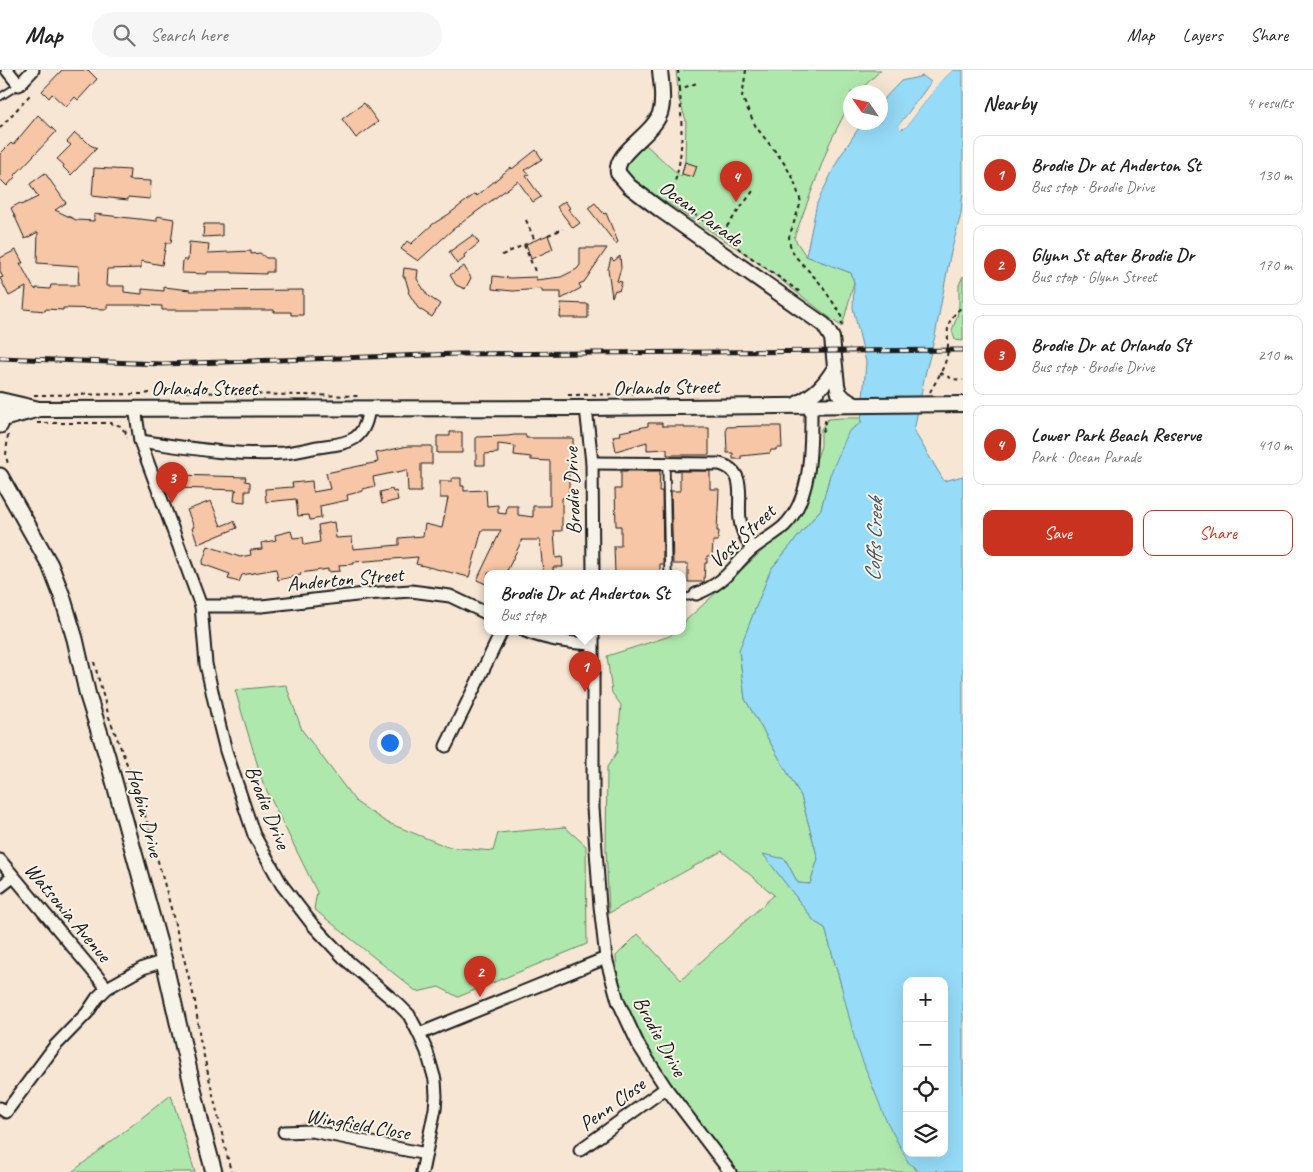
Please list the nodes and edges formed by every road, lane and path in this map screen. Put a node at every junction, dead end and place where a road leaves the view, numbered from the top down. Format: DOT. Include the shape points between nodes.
graph roads {
  1 [pos="7,70"];
  2 [pos="33,70"];
  3 [pos="660,70"];
  4 [pos="678,70"];
  5 [pos="746,70"];
  6 [pos="697,83"];
  7 [pos="19,85"];
  8 [pos="680,89"];
  9 [pos="30,95"];
  10 [pos="0,97"];
  11 [pos="0,128"];
  12 [pos="753,190"];
  13 [pos="526,220"];
  14 [pos="563,229"];
  15 [pos="722,233"];
  16 [pos="548,235"];
  17 [pos="534,241"];
  18 [pos="502,255"];
  19 [pos="535,271"];
  20 [pos="805,297"];
  21 [pos="963,306"];
  22 [pos="835,324"];
  23 [pos="842,327"];
  24 [pos="842,336"];
  25 [pos="835,368"];
  26 [pos="940,374"];
  27 [pos="963,380"];
  28 [pos="32,395"];
  29 [pos="566,395"];
  30 [pos="641,395"];
  31 [pos="926,400"];
  32 [pos="0,401"];
  33 [pos="367,402"];
  34 [pos="963,404"];
  35 [pos="796,405"];
  36 [pos="811,405"];
  37 [pos="856,405"];
  38 [pos="135,408"];
  39 [pos="586,408"];
  40 [pos="39,409"];
  41 [pos="830,416"];
  42 [pos="1,422"];
  43 [pos="31,424"];
  44 [pos="822,437"];
  45 [pos="127,438"];
  46 [pos="140,441"];
  47 [pos="592,464"];
  48 [pos="666,464"];
  49 [pos="0,476"];
  50 [pos="752,549"];
  51 [pos="593,570"];
  52 [pos="668,570"];
  53 [pos="696,594"];
  54 [pos="686,597"];
  55 [pos="201,606"];
  56 [pos="484,612"];
  57 [pos="500,635"];
  58 [pos="535,635"];
  59 [pos="593,635"];
  60 [pos="592,644"];
  61 [pos="93,657"];
  62 [pos="446,746"];
  63 [pos="0,860"];
  64 [pos="13,876"];
  65 [pos="0,887"];
  66 [pos="606,958"];
  67 [pos="164,961"];
  68 [pos="107,988"];
  69 [pos="420,1034"];
  70 [pos="666,1088"];
  71 [pos="3,1110"];
  72 [pos="284,1132"];
  73 [pos="580,1150"];
  74 [pos="426,1154"];
  75 [pos="214,1172"];
  76 [pos="231,1172"];
  77 [pos="422,1172"];
  78 [pos="730,1172"];
  1 -- 7 [label="street"];
  2 -- 7 [label="street"];
  3 -- 25 [label="street, Ocean Parade" via="661,110 646,133 620,160 618,173 629,186 662,211 824,325 832,338"];
  4 -- 8 [label="path"];
  5 -- 23 [label="path" via="742,97 756,127 794,178 801,202 790,245 794,255 841,314"];
  6 -- 8 [label="path"];
  7 -- 10 [label="lane"];
  8 -- 15 [label="path" via="682,146 672,197"];
  9 -- 11 [label="path"];
  12 -- 15 [label="path"];
  13 -- 17 [label="path"];
  14 -- 16 [label="path"];
  15 -- 20 [label="path" via="738,249"];
  18 -- 19 [label="path" via="525,245"];
  21 -- 26 [label="path" via="952,315 947,329 947,356"];
  22 -- 23 [label="path"];
  23 -- 24 [label="path"];
  25 -- 35 [label="street" via="825,385"];
  25 -- 37 [label="street, Ocean Parade" via="839,393"];
  26 -- 27 [label="path"];
  26 -- 31 [label="path"];
  28 -- 33 [label="path" via="145,394 161,390"];
  29 -- 30 [label="path"];
  31 -- 34 [label="street, Orlando Street"];
  31 -- 37 [label="street, Orlando Street"];
  32 -- 40 [label="street, Orlando Street"];
  32 -- 42 [label="main road" via="4,412"];
  33 -- 38 [label="street, Orlando Street"];
  33 -- 39 [label="street, Orlando Street"];
  33 -- 46 [label="street" via="367,421 363,430 344,443 286,452 247,453"];
  35 -- 36 [label="street, Orlando Street"];
  35 -- 39 [label="street, Orlando Street"];
  36 -- 37 [label="street, Orlando Street"];
  36 -- 50 [label="street, Vost Street" via="810,458 799,502 784,526"];
  38 -- 40 [label="street, Orlando Street"];
  38 -- 46 [label="street, Brodie Drive"];
  39 -- 47 [label="street, Brodie Drive"];
  40 -- 42 [label="street, Orlando Street"];
  41 -- 44 [label="path" via="826,416"];
  43 -- 45 [label="path" via="110,423 121,426"];
  46 -- 55 [label="street, Brodie Drive"];
  47 -- 48 [label="street"];
  47 -- 51 [label="street, Brodie Drive"];
  48 -- 50 [label="street" via="720,464 736,473 742,530"];
  48 -- 52 [label="lane"];
  49 -- 67 [label="main road, Hogbin Drive" via="50,565 62,596"];
  50 -- 53 [label="street, Vost Street" via="726,578"];
  53 -- 54 [label="lane"];
  55 -- 56 [label="street, Anderton Street" via="262,606 411,591 450,596"];
  55 -- 69 [label="street, Brodie Drive" via="206,664 219,723 254,835 282,885 312,924 409,1015"];
  57 -- 62 [label="street"];
  58 -- 60 [label="street" via="561,642"];
  59 -- 60 [label="street, Brodie Drive"];
  60 -- 66 [label="street, Brodie Drive" via="592,808"];
  61 -- 76 [label="path" via="109,717 141,802 167,893 195,1001 200,1039"];
  63 -- 64 [label="street, Watsonia Avenue"];
  64 -- 65 [label="street"];
  64 -- 68 [label="street, Watsonia Avenue"];
  66 -- 69 [label="street"];
  66 -- 70 [label="street, Brodie Drive" via="627,1022"];
  67 -- 68 [label="street, Watsonia Avenue" via="143,968"];
  67 -- 75 [label="main road, Hogbin Drive"];
  68 -- 71 [label="street, Watsonia Avenue"];
  69 -- 74 [label="street, Brodie Drive" via="432,1066 436,1096"];
  70 -- 73 [label="street, Penn Close"];
  70 -- 78 [label="street, Brodie Drive"];
  72 -- 74 [label="street, Wingfield Close" via="312,1131"];
  74 -- 77 [label="street, Brodie Drive"];
}
